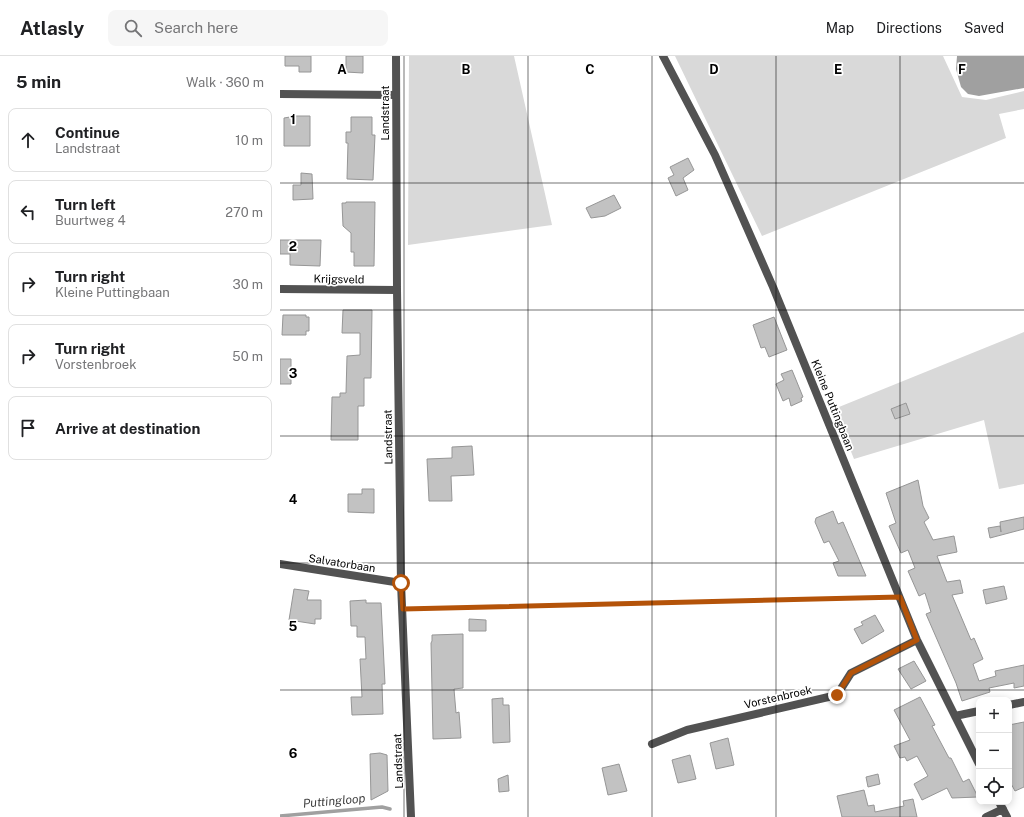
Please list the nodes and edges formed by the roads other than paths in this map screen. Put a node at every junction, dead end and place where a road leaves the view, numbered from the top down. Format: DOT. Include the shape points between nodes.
graph roads {
  1 [pos="396,56"];
  2 [pos="663,56"];
  3 [pos="280,94"];
  4 [pos="396,95"];
  5 [pos="280,289"];
  6 [pos="397,290"];
  7 [pos="280,564"];
  8 [pos="401,583"];
  9 [pos="917,640"];
  10 [pos="1024,702"];
  11 [pos="1012,704"];
  12 [pos="976,712"];
  13 [pos="955,716"];
  14 [pos="652,744"];
  15 [pos="976,758"];
  16 [pos="1001,806"];
  17 [pos="411,817"];
  18 [pos="986,817"];
  19 [pos="1007,817"];
  1 -- 4 [label="street, Landstraat"];
  2 -- 9 [label="street, Kleine Puttingbaan" via="715,155 773,287"];
  3 -- 4 [label="street"];
  4 -- 6 [label="street, Landstraat"];
  5 -- 6 [label="street, Krijgsveld"];
  6 -- 8 [label="street, Landstraat"];
  7 -- 8 [label="street, Salvatorbaan"];
  8 -- 17 [label="street, Landstraat"];
  9 -- 13 [label="street, Kleine Puttingbaan"];
  9 -- 14 [label="street, Vorstenbroek" via="851,673 837,695 687,730"];
  10 -- 11 [label="street"];
  12 -- 13 [label="street"];
  13 -- 15 [label="street, Kleine Puttingbaan"];
  16 -- 18 [label="street"];
  16 -- 19 [label="street"];
}
